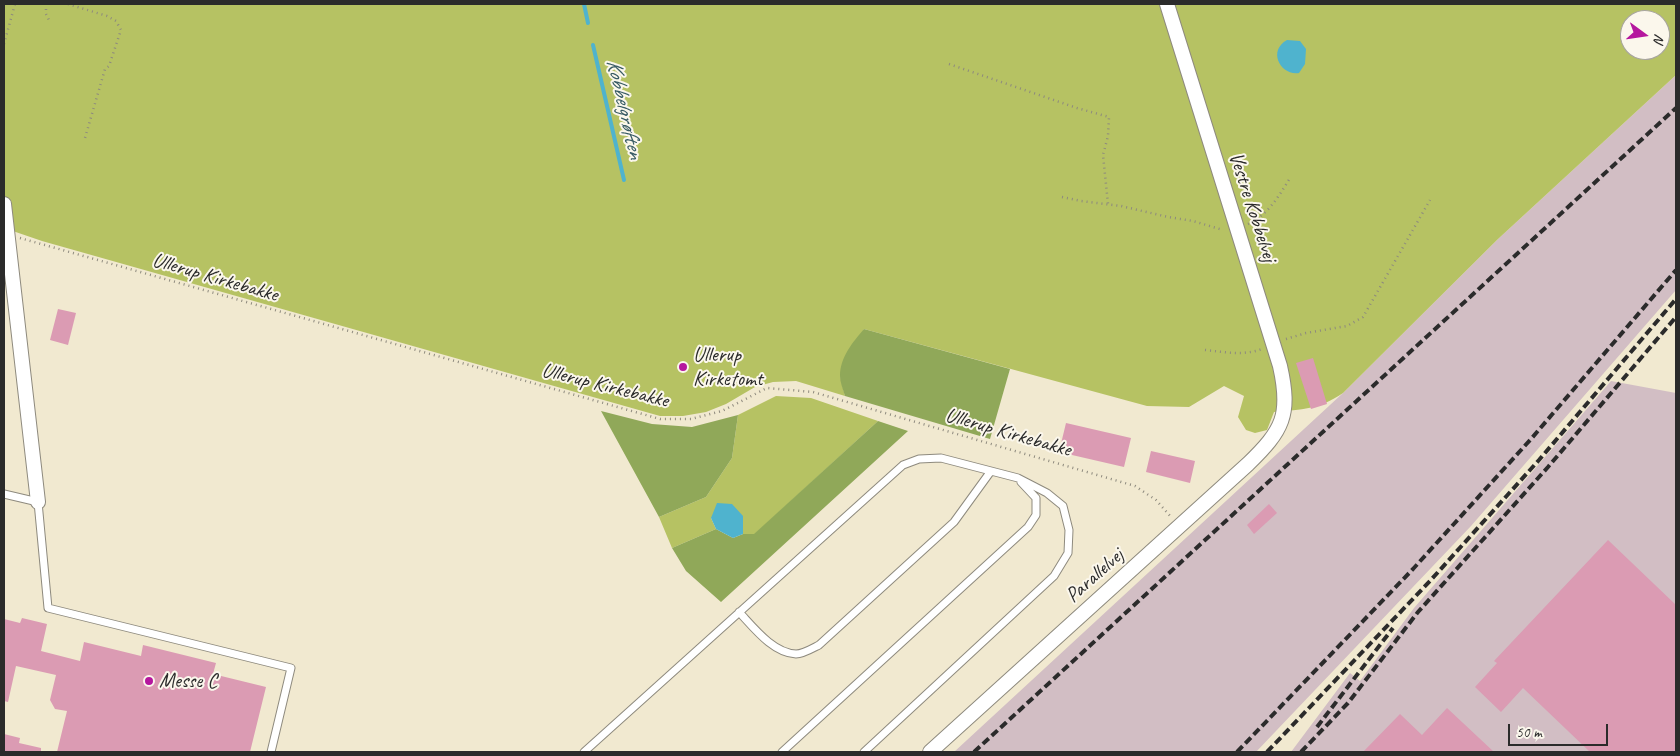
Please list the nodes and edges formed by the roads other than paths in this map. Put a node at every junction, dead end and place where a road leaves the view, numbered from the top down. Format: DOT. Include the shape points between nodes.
graph roads {
  1 [pos="1167,4"];
  2 [pos="4,204"];
  3 [pos="1280,425"];
  4 [pos="991,471"];
  5 [pos="1018,478"];
  6 [pos="4,494"];
  7 [pos="38,502"];
  8 [pos="739,612"];
  9 [pos="271,752"];
  10 [pos="584,752"];
  11 [pos="782,752"];
  12 [pos="864,752"];
  13 [pos="930,752"];
  1 -- 3 [label="street, Vestre Kobbelvej" via="1274,344 1286,394"];
  2 -- 7 [label="street"];
  3 -- 13 [label="street, Parallelvej" via="1264,448"];
  4 -- 5 [label="lane"];
  4 -- 8 [label="lane" via="941,458 919,459 902,465"];
  4 -- 8 [label="lane" via="954,522 819,645 798,654 779,649"];
  5 -- 11 [label="lane" via="1036,498 1036,514 1028,527"];
  5 -- 12 [label="lane" via="1063,506 1069,530 1068,553 1054,576 1036,595"];
  6 -- 7 [label="lane"];
  7 -- 9 [label="lane" via="48,608 291,668"];
  8 -- 10 [label="lane"];
}
